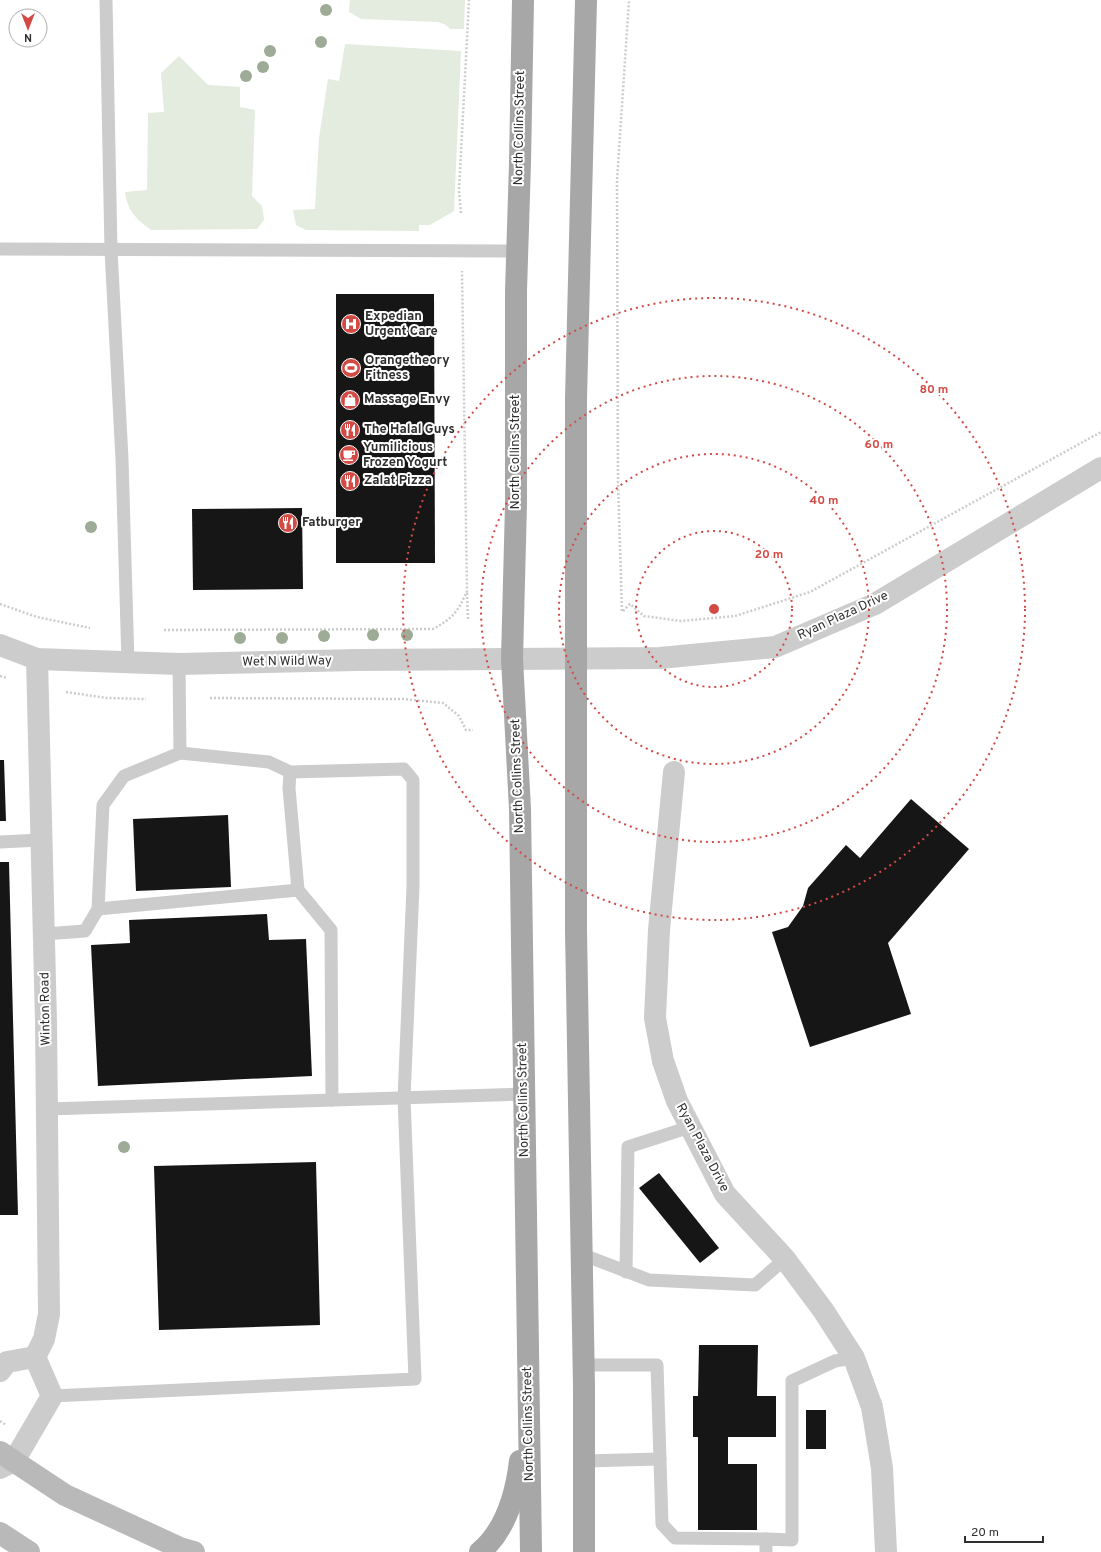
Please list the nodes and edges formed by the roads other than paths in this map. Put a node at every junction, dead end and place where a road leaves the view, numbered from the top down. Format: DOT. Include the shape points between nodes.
graph roads {
  1 [pos="106,0"];
  2 [pos="523,0"];
  3 [pos="586,0"];
  4 [pos="0,249"];
  5 [pos="110,250"];
  6 [pos="517,251"];
  7 [pos="1101,468"];
  8 [pos="0,645"];
  9 [pos="37,659"];
  10 [pos="512,659"];
  11 [pos="576,659"];
  12 [pos="128,663"];
  13 [pos="179,664"];
  14 [pos="180,754"];
  15 [pos="290,772"];
  16 [pos="674,772"];
  17 [pos="41,840"];
  18 [pos="0,842"];
  19 [pos="298,890"];
  20 [pos="98,909"];
  21 [pos="44,934"];
  22 [pos="524,1094"];
  23 [pos="404,1098"];
  24 [pos="332,1100"];
  25 [pos="47,1109"];
  26 [pos="690,1127"];
  27 [pos="581,1254"];
  28 [pos="785,1259"];
  29 [pos="626,1272"];
  30 [pos="35,1357"];
  31 [pos="854,1358"];
  32 [pos="583,1365"];
  33 [pos="0,1371"];
  34 [pos="528,1382"];
  35 [pos="52,1396"];
  36 [pos="660,1459"];
  37 [pos="5,1460"];
  38 [pos="584,1461"];
  39 [pos="0,1533"];
  40 [pos="766,1546"];
  41 [pos="29,1552"];
  42 [pos="194,1552"];
  43 [pos="480,1552"];
  44 [pos="531,1552"];
  45 [pos="584,1552"];
  46 [pos="886,1552"];
  1 -- 5 [label="lane"];
  2 -- 6 [label="main road, North Collins Street"];
  3 -- 11 [label="main road" via="576,399"];
  4 -- 5 [label="lane"];
  5 -- 6 [label="lane"];
  5 -- 12 [label="lane" via="122,459"];
  6 -- 10 [label="main road, North Collins Street" via="516,504"];
  7 -- 11 [label="street, Ryan Plaza Drive" via="875,604 775,647 660,658"];
  8 -- 9 [label="street, Wet N Wild Way"];
  9 -- 12 [label="street, Wet N Wild Way"];
  9 -- 17 [label="street, Winton Road"];
  10 -- 11 [label="street, Wet N Wild Way"];
  10 -- 13 [label="street, Wet N Wild Way"];
  10 -- 22 [label="main road, North Collins Street" via="520,809"];
  11 -- 27 [label="main road" via="576,930"];
  12 -- 13 [label="street, Wet N Wild Way"];
  13 -- 14 [label="lane"];
  14 -- 15 [label="lane" via="269,762"];
  14 -- 20 [label="lane" via="124,776 103,805"];
  15 -- 19 [label="lane" via="289,788"];
  15 -- 23 [label="lane" via="404,769 413,780 413,887"];
  16 -- 26 [label="street, Ryan Plaza Drive" via="659,930 655,1018 663,1060 677,1101"];
  17 -- 18 [label="lane"];
  17 -- 21 [label="street, Winton Road"];
  19 -- 20 [label="lane"];
  19 -- 24 [label="lane" via="331,930"];
  20 -- 21 [label="lane" via="85,931"];
  21 -- 25 [label="street, Winton Road"];
  22 -- 23 [label="lane"];
  22 -- 34 [label="main road, North Collins Street"];
  23 -- 24 [label="lane"];
  23 -- 35 [label="lane" via="415,1379"];
  24 -- 25 [label="lane"];
  25 -- 30 [label="street, Winton Road" via="49,1314 44,1339"];
  26 -- 28 [label="street, Ryan Plaza Drive" via="725,1194"];
  26 -- 29 [label="lane" via="628,1147"];
  27 -- 29 [label="lane"];
  27 -- 32 [label="main road"];
  28 -- 29 [label="lane" via="755,1285 649,1280"];
  28 -- 31 [label="street, Ryan Plaza Drive" via="823,1310"];
  30 -- 33 [label="street" via="7,1362"];
  30 -- 35 [label="street"];
  31 -- 40 [label="lane" via="835,1361 792,1381 792,1540"];
  31 -- 46 [label="street, Ryan Plaza Drive" via="872,1407 882,1468"];
  32 -- 36 [label="lane" via="657,1365"];
  32 -- 38 [label="main road"];
  34 -- 43 [label="main road" via="518,1476 509,1510 499,1531"];
  34 -- 44 [label="main road, North Collins Street"];
  35 -- 37 [label="street"];
  36 -- 38 [label="lane"];
  36 -- 40 [label="lane" via="662,1524 675,1538"];
  37 -- 42 [label="main road" via="65,1495"];
  38 -- 45 [label="main road"];
  39 -- 41 [label="main road"];
}
